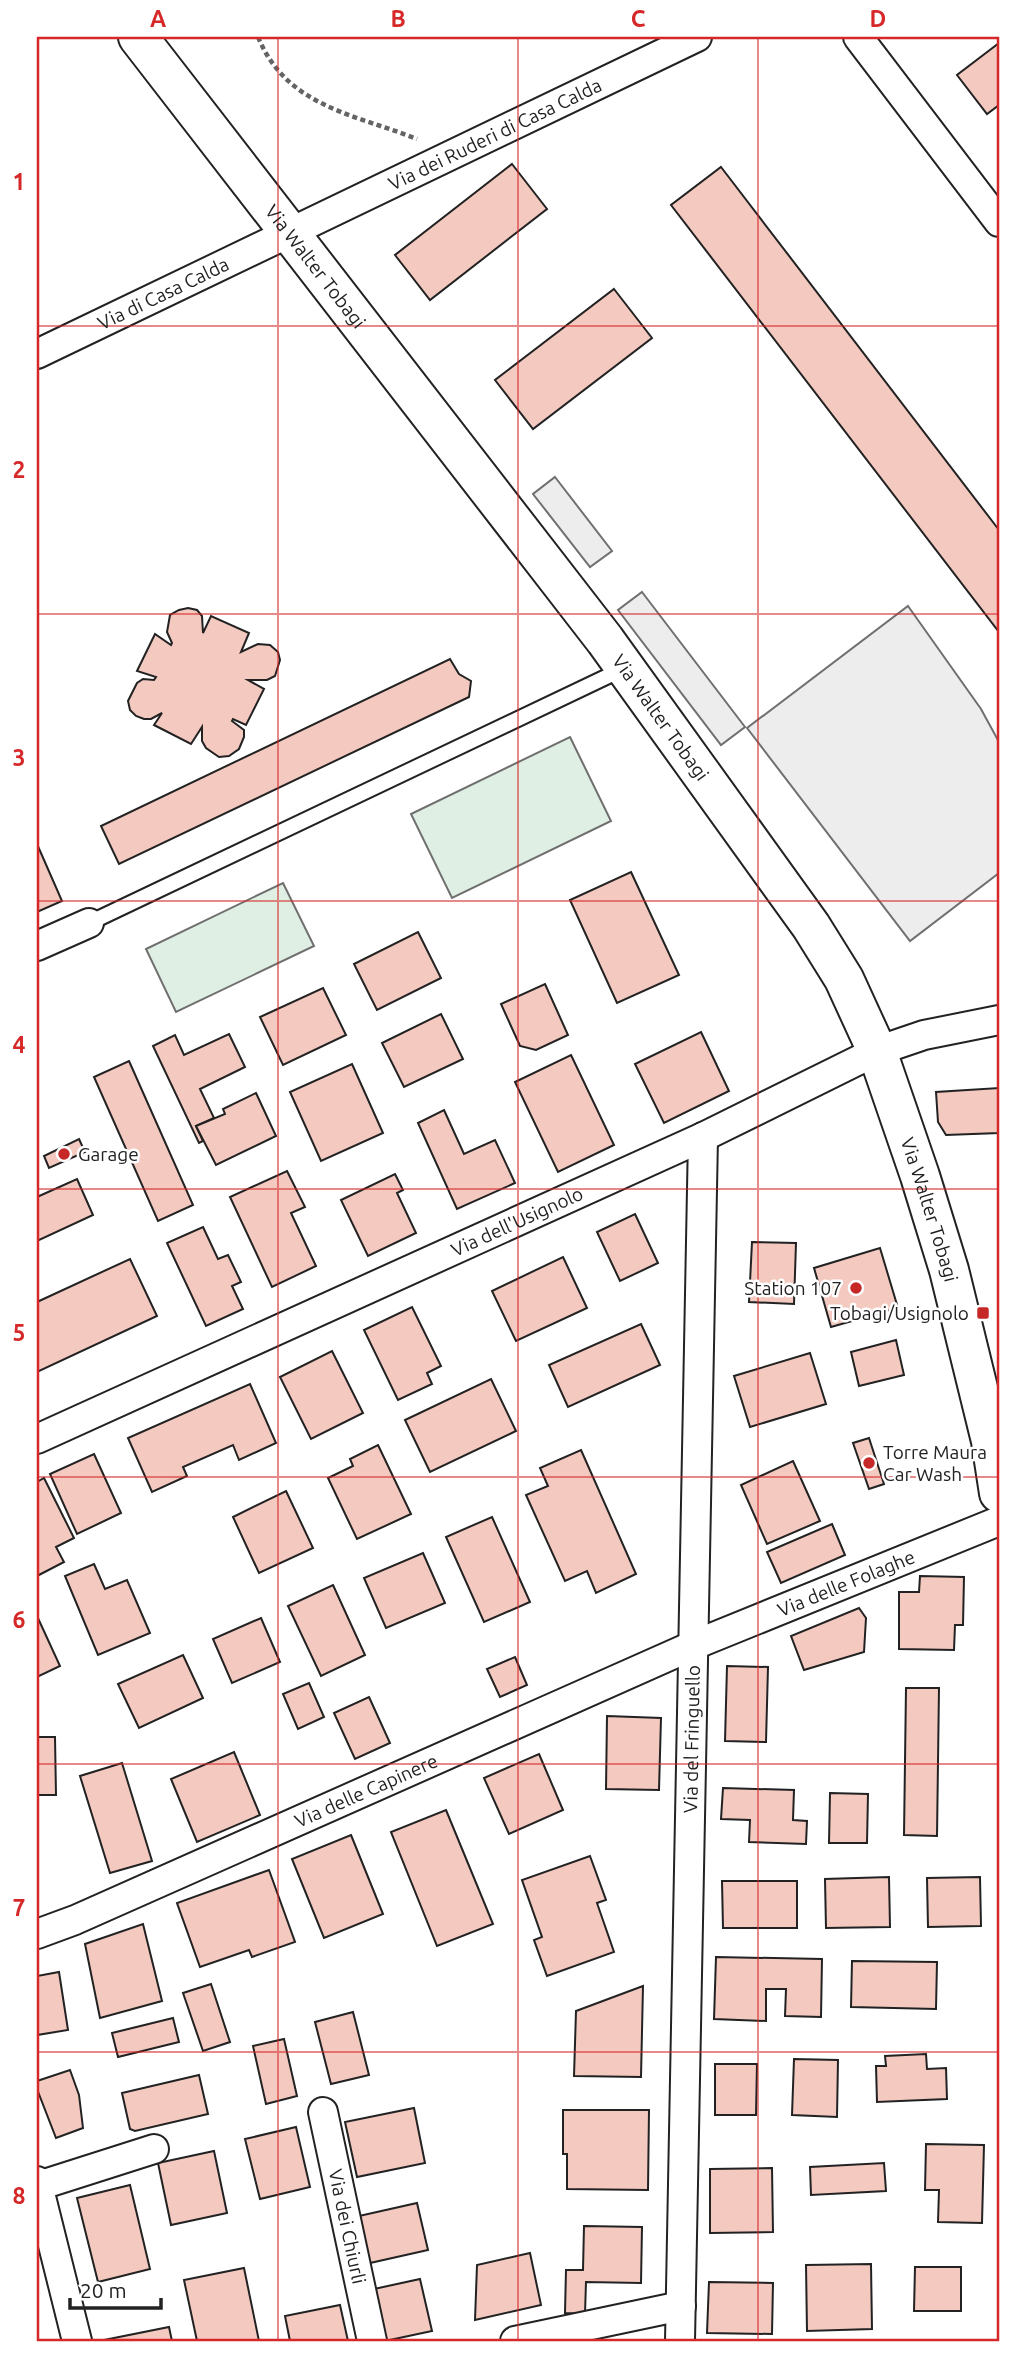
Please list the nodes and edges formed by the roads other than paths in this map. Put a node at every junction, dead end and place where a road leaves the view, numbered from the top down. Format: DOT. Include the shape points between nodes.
graph roads {
  1 [pos="138,37"];
  2 [pos="697,37"];
  3 [pos="858,37"];
  4 [pos="999,222"];
  5 [pos="290,233"];
  6 [pos="37,354"];
  7 [pos="626,668"];
  8 [pos="89,923"];
  9 [pos="37,946"];
  10 [pos="999,1020"];
  11 [pos="877,1051"];
  12 [pos="703,1137"];
  13 [pos="37,1438"];
  14 [pos="999,1493"];
  15 [pos="999,1521"];
  16 [pos="694,1645"];
  17 [pos="37,1934"];
  18 [pos="323,2112"];
  19 [pos="153,2149"];
  20 [pos="38,2183"];
  21 [pos="681,2306"];
  22 [pos="77,2341"];
  23 [pos="372,2341"];
  24 [pos="515,2341"];
  25 [pos="680,2341"];
  1 -- 5 [label="street, Via Walter Tobagi"];
  2 -- 5 [label="street, Via dei Ruderi di Casa Calda"];
  3 -- 4 [label="street"];
  5 -- 6 [label="street, Via di Casa Calda"];
  5 -- 7 [label="street, Via Walter Tobagi"];
  7 -- 8 [label="lane"];
  7 -- 11 [label="street, Via Walter Tobagi" via="811,926 844,979"];
  8 -- 9 [label="street"];
  10 -- 11 [label="street, Via dell'Usignolo" via="935,1032"];
  11 -- 12 [label="street, Via dell'Usignolo"];
  11 -- 14 [label="street, Via Walter Tobagi" via="949,1270 991,1441"];
  12 -- 13 [label="street, Via dell'Usignolo"];
  12 -- 16 [label="street, Via del Fringuello"];
  15 -- 16 [label="street, Via delle Folaghe"];
  16 -- 17 [label="street, Via delle Capinere"];
  16 -- 21 [label="street, Via del Fringuello"];
  18 -- 23 [label="street, Via dei Chiurli"];
  19 -- 20 [label="street"];
  20 -- 22 [label="street"];
  21 -- 24 [label="street"];
  21 -- 25 [label="street, Via del Fringuello"];
}
